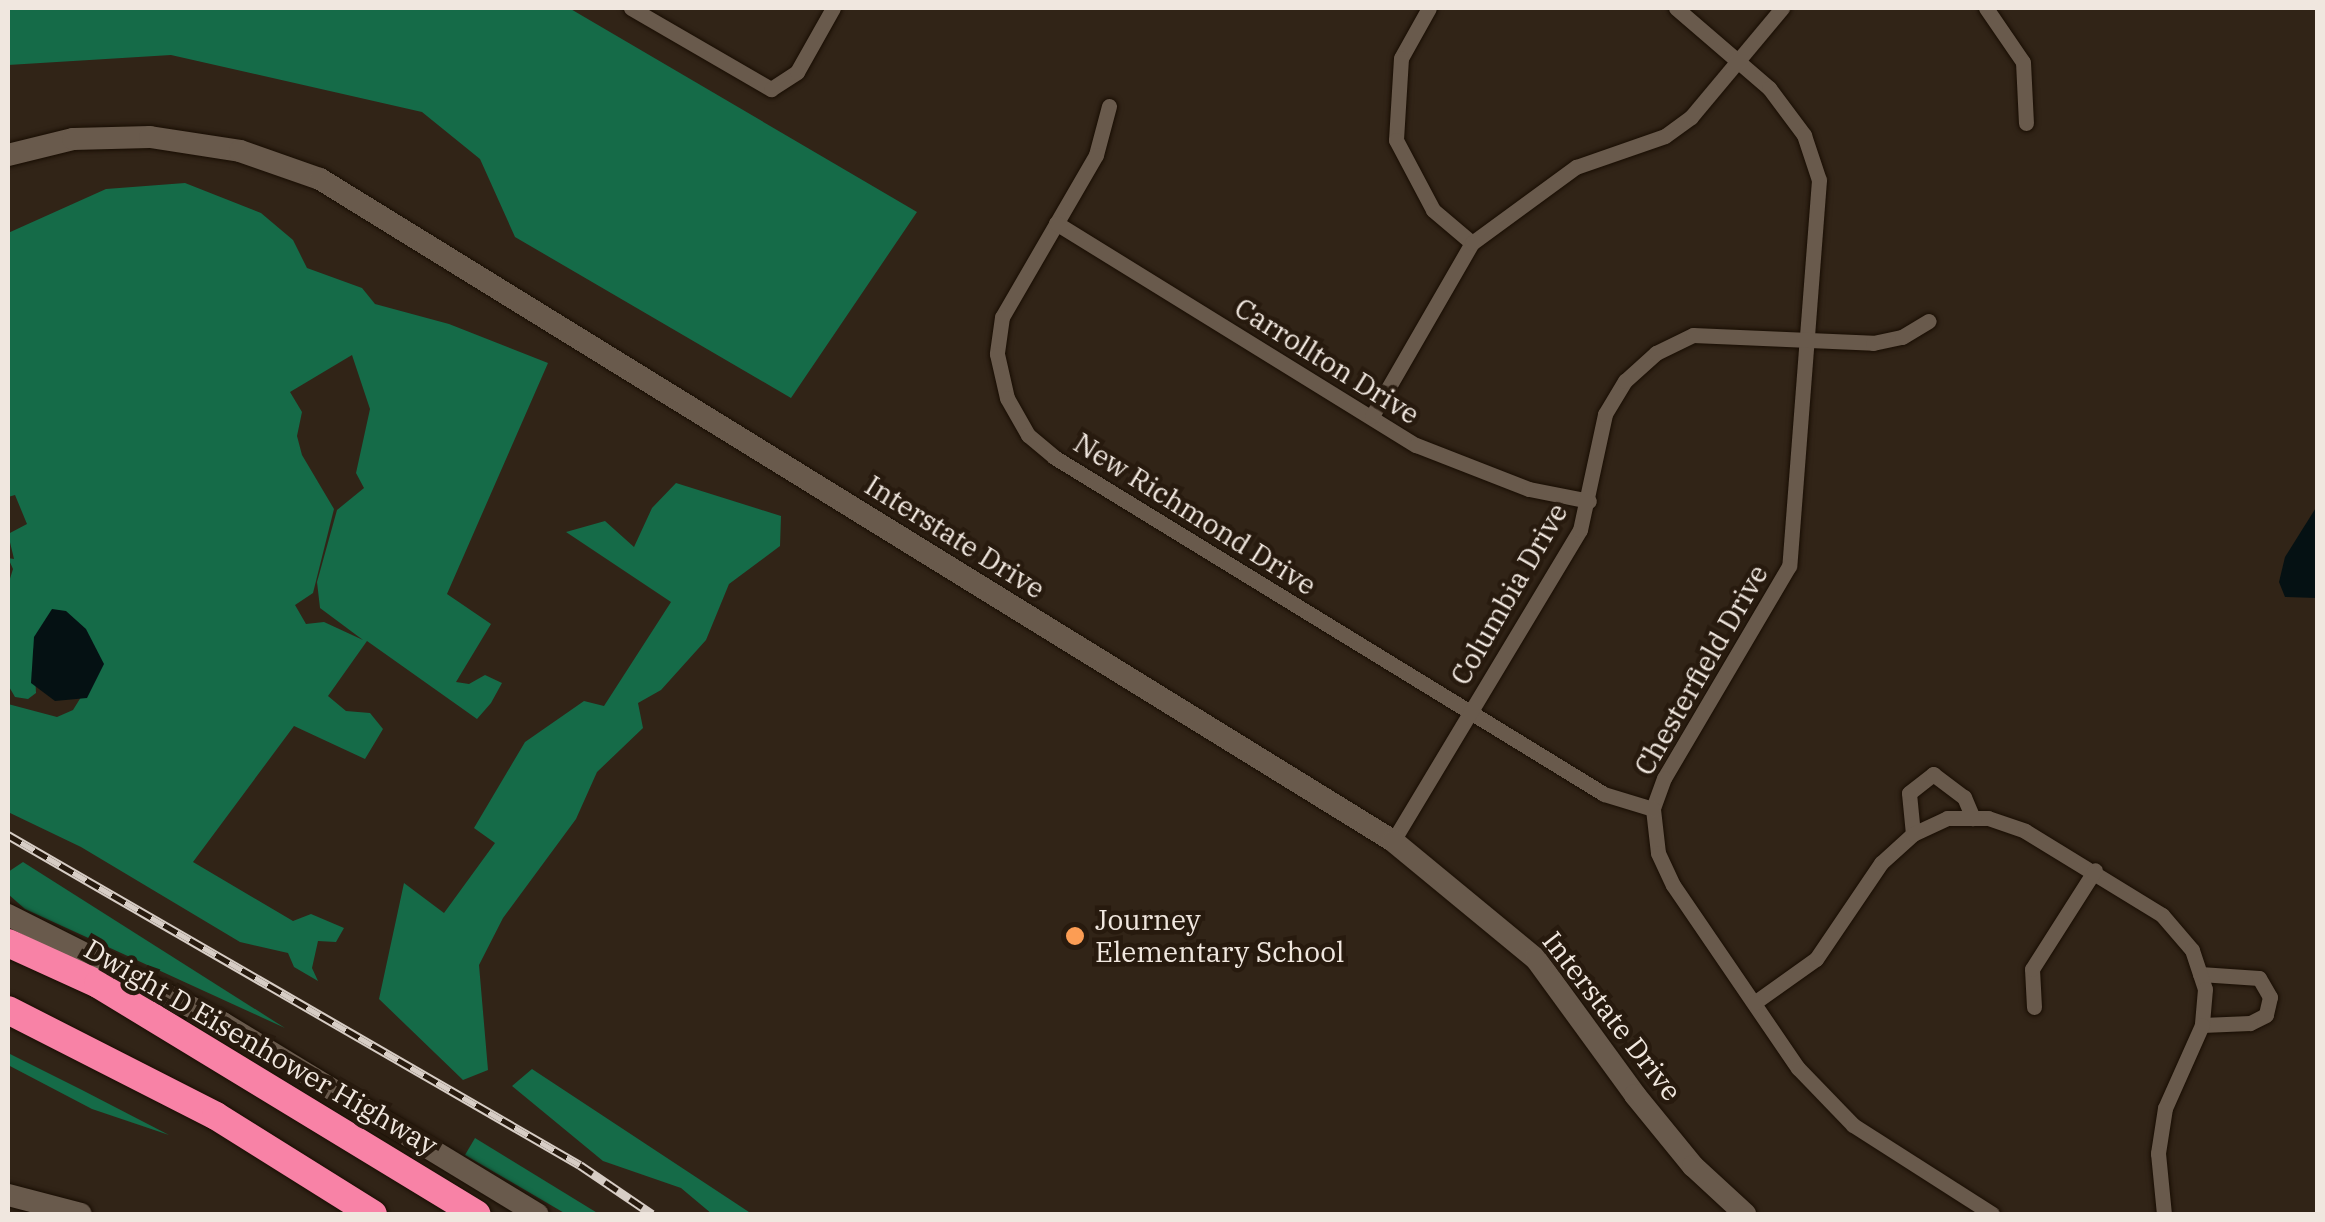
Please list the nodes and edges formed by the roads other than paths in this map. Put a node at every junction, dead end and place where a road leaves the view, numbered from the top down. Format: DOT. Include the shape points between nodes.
graph roads {
  1 [pos="631,8"];
  2 [pos="833,8"];
  3 [pos="1429,8"];
  4 [pos="1676,8"];
  5 [pos="1782,8"];
  6 [pos="1986,8"];
  7 [pos="1738,60"];
  8 [pos="1109,106"];
  9 [pos="2026,123"];
  10 [pos="8,155"];
  11 [pos="1056,224"];
  12 [pos="1472,243"];
  13 [pos="1928,321"];
  14 [pos="1807,339"];
  15 [pos="1372,416"];
  16 [pos="1590,501"];
  17 [pos="1470,712"];
  18 [pos="1652,809"];
  19 [pos="1973,818"];
  20 [pos="1913,834"];
  21 [pos="1393,842"];
  22 [pos="2095,870"];
  23 [pos="8,915"];
  24 [pos="8,943"];
  25 [pos="2200,974"];
  26 [pos="1754,1004"];
  27 [pos="2034,1008"];
  28 [pos="8,1010"];
  29 [pos="2202,1024"];
  30 [pos="8,1195"];
  31 [pos="81,1214"];
  32 [pos="373,1214"];
  33 [pos="478,1214"];
  34 [pos="538,1214"];
  35 [pos="1744,1214"];
  36 [pos="1992,1214"];
  37 [pos="2164,1214"];
  1 -- 2 [label="street" via="755,83 784,86"];
  3 -- 12 [label="street" via="1401,58 1396,140 1433,210"];
  4 -- 7 [label="street, Chesterfield Drive"];
  5 -- 7 [label="street"];
  6 -- 9 [label="street" via="2023,62"];
  7 -- 12 [label="street" via="1691,117 1665,136 1576,166"];
  7 -- 14 [label="street, Chesterfield Drive" via="1770,88 1804,136 1819,180"];
  8 -- 11 [label="street, New Richmond Drive" via="1096,155"];
  10 -- 21 [label="main road, Interstate Drive" via="73,138 150,137 240,151 320,179"];
  11 -- 15 [label="street, Carrollton Drive"];
  11 -- 17 [label="street, New Richmond Drive" via="1002,317 997,354 1007,398 1028,435"];
  12 -- 15 [label="street"];
  13 -- 14 [label="street, Columbia Drive" via="1902,337 1873,343"];
  14 -- 16 [label="street, Columbia Drive" via="1693,336 1656,353 1625,381 1605,414"];
  14 -- 18 [label="street, Chesterfield Drive" via="1790,566"];
  15 -- 16 [label="street, Carrollton Drive" via="1472,469"];
  16 -- 17 [label="street, Columbia Drive" via="1580,530"];
  17 -- 18 [label="street, New Richmond Drive" via="1604,794"];
  17 -- 21 [label="street, Columbia Drive"];
  18 -- 26 [label="street, Chesterfield Drive" via="1658,852 1673,885"];
  19 -- 20 [label="street" via="1947,818"];
  19 -- 20 [label="street" via="1964,797 1932,774 1910,793"];
  19 -- 22 [label="street" via="2025,831"];
  20 -- 26 [label="street" via="1880,862 1816,959"];
  21 -- 35 [label="main road, Interstate Drive" via="1536,958 1635,1096"];
  22 -- 25 [label="street" via="2162,914 2192,950"];
  22 -- 27 [label="street" via="2032,969"];
  23 -- 34 [label="main road" via="222,1023"];
  24 -- 33 [label="highway, Dwight D Eisenhower Highway" via="98,984"];
  25 -- 29 [label="street"];
  25 -- 29 [label="street" via="2259,978 2270,997 2266,1015 2250,1023"];
  26 -- 36 [label="street, Chesterfield Drive" via="1798,1068 1854,1125"];
  28 -- 32 [label="highway" via="216,1116"];
  29 -- 37 [label="street" via="2165,1108 2158,1153"];
  30 -- 31 [label="main road"];
}
